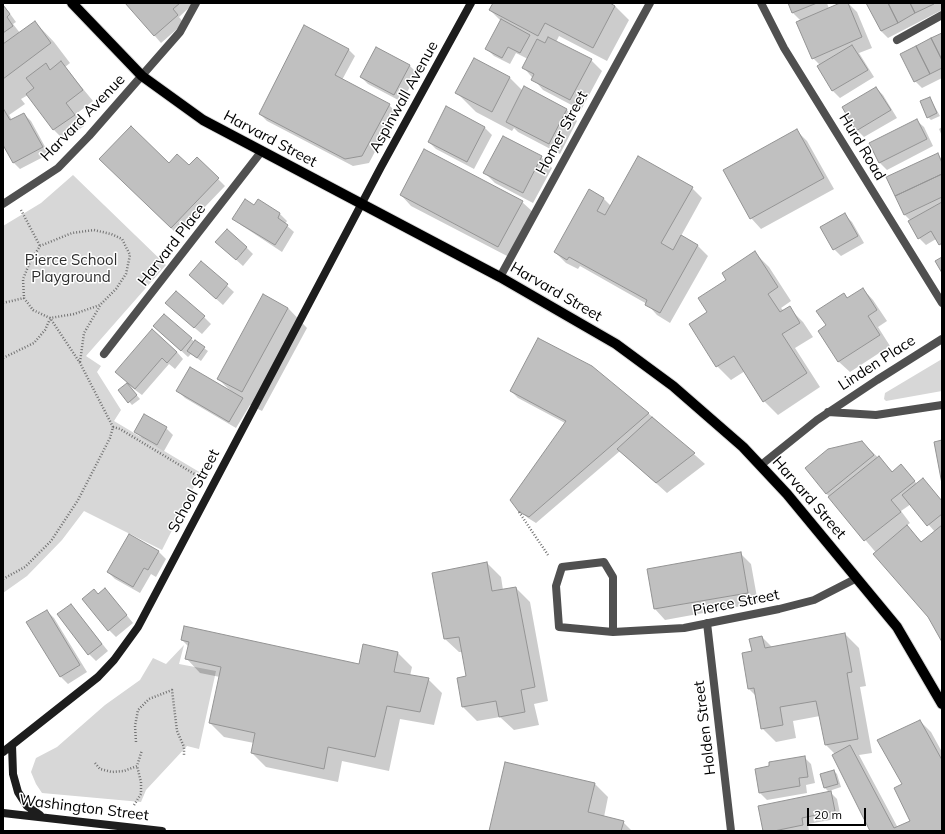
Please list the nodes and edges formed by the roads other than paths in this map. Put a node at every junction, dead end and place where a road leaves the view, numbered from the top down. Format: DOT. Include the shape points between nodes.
graph roads {
  1 [pos="72,3"];
  2 [pos="196,3"];
  3 [pos="471,3"];
  4 [pos="650,3"];
  5 [pos="761,3"];
  6 [pos="942,15"];
  7 [pos="897,40"];
  8 [pos="142,76"];
  9 [pos="261,152"];
  10 [pos="3,204"];
  11 [pos="361,205"];
  12 [pos="500,277"];
  13 [pos="942,303"];
  14 [pos="942,339"];
  15 [pos="104,354"];
  16 [pos="942,405"];
  17 [pos="828,412"];
  18 [pos="761,465"];
  19 [pos="857,578"];
  20 [pos="707,623"];
  21 [pos="613,632"];
  22 [pos="942,704"];
  23 [pos="12,745"];
  24 [pos="3,752"];
  25 [pos="3,812"];
  26 [pos="45,817"];
  27 [pos="162,831"];
  28 [pos="731,831"];
  1 -- 8 [label="main road, Harvard Street"];
  2 -- 8 [label="street, Harvard Avenue" via="180,32"];
  3 -- 11 [label="main road, Aspinwall Avenue"];
  4 -- 12 [label="street, Homer Street"];
  5 -- 13 [label="street, Hurd Road" via="784,48"];
  6 -- 7 [label="street"];
  8 -- 9 [label="main road, Harvard Street" via="203,120"];
  8 -- 10 [label="street, Harvard Avenue" via="58,168"];
  9 -- 11 [label="main road, Harvard Street"];
  9 -- 15 [label="street, Harvard Place"];
  11 -- 12 [label="main road, Harvard Street" via="385,215"];
  11 -- 23 [label="main road, School Street" via="138,627 98,677"];
  12 -- 18 [label="main road, Harvard Street" via="616,344 657,372"];
  14 -- 17 [label="street, Linden Place"];
  16 -- 17 [label="street" via="876,415"];
  17 -- 18 [label="street, Linden Place"];
  18 -- 19 [label="main road, Harvard Street"];
  19 -- 20 [label="street, Pierce Street" via="814,600 779,610"];
  19 -- 22 [label="main road, Harvard Street" via="897,627"];
  20 -- 21 [label="street, Pierce Street" via="684,628"];
  20 -- 28 [label="street, Holden Street"];
  21 -- 21 [label="street, Pierce Street" via="613,577 604,562 562,567 556,586 559,627"];
  23 -- 24 [label="main road, School Street"];
  23 -- 26 [label="main road" via="13,774 18,792 27,806"];
  25 -- 26 [label="main road, Washington Street"];
  26 -- 27 [label="main road, Washington Street"];
}
